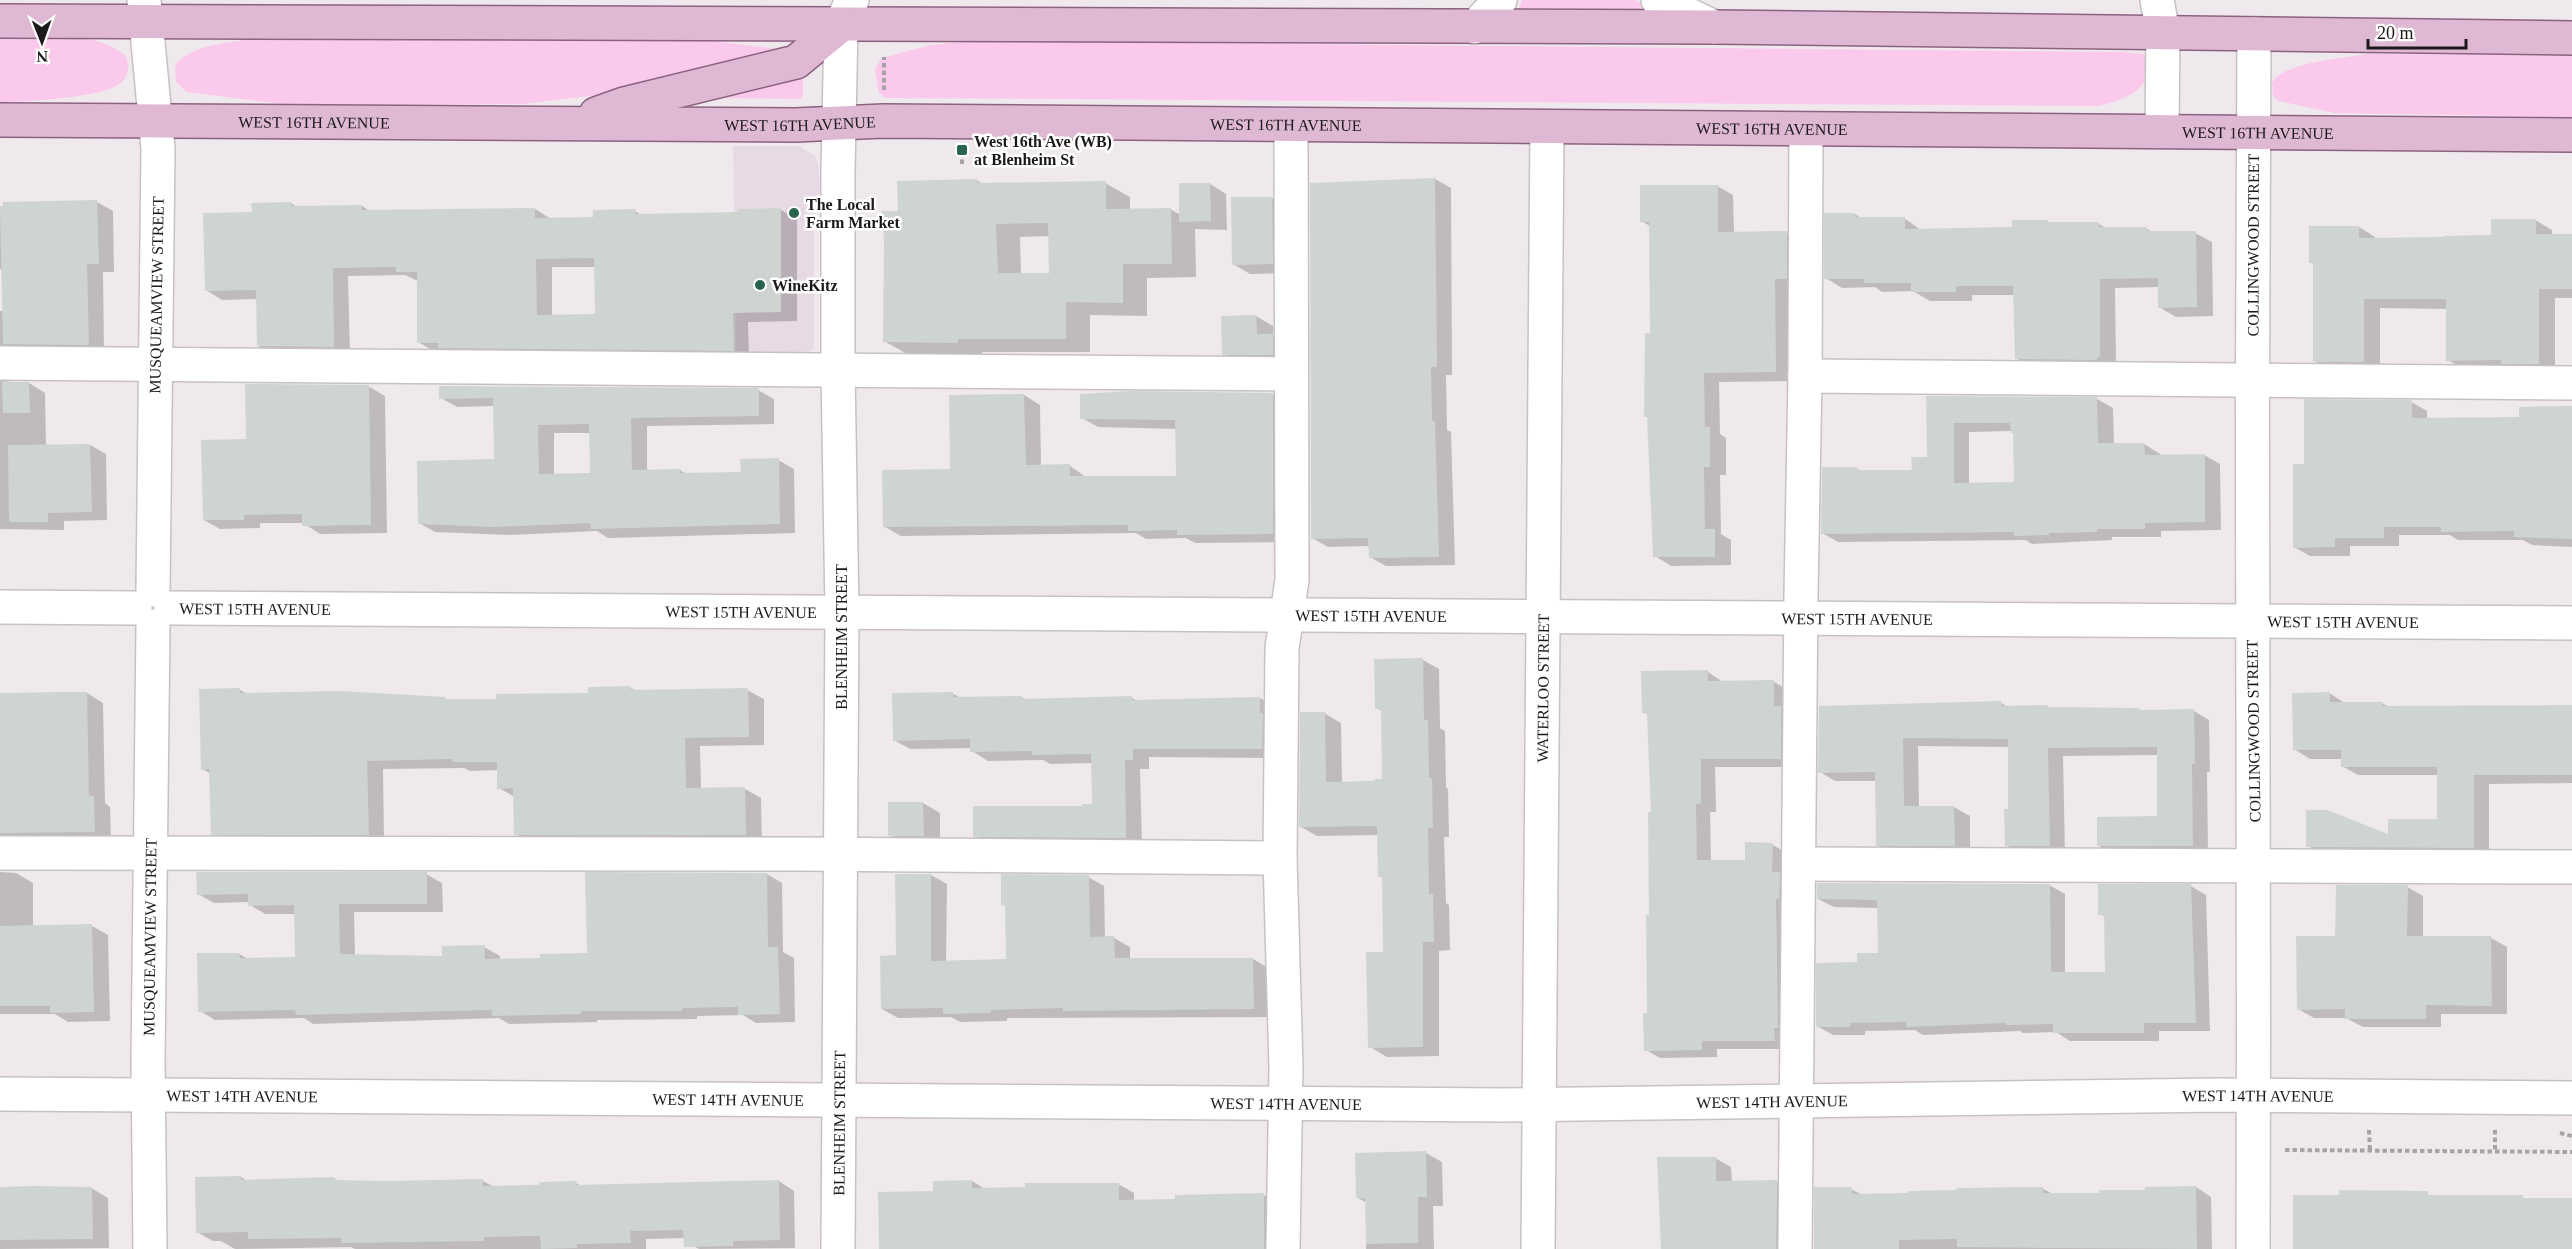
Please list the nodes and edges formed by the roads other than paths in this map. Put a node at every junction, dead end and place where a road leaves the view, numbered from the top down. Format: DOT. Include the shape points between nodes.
graph roads {
  1 [pos="1500,0"];
  2 [pos="1658,0"];
  3 [pos="2157,0"];
  4 [pos="841,8"];
  5 [pos="145,11"];
  6 [pos="0,21"];
  7 [pos="1475,27"];
  8 [pos="1714,27"];
  9 [pos="2163,33"];
  10 [pos="2254,34"];
  11 [pos="2572,38"];
  12 [pos="0,120"];
  13 [pos="156,121"];
  14 [pos="572,123"];
  15 [pos="839,123"];
  16 [pos="1291,126"];
  17 [pos="1547,127"];
  18 [pos="1806,130"];
  19 [pos="2162,130"];
  20 [pos="2253,132"];
  21 [pos="2572,135"];
  22 [pos="0,363"];
  23 [pos="156,364"];
  24 [pos="838,370"];
  25 [pos="1290,374"];
  26 [pos="1805,376"];
  27 [pos="2252,380"];
  28 [pos="2572,383"];
  29 [pos="0,607"];
  30 [pos="153,608"];
  31 [pos="842,612"];
  32 [pos="1286,615"];
  33 [pos="1544,617"];
  34 [pos="1801,618"];
  35 [pos="2252,621"];
  36 [pos="2572,623"];
  37 [pos="0,852"];
  38 [pos="151,853"];
  39 [pos="841,854"];
  40 [pos="1280,858"];
  41 [pos="1799,864"];
  42 [pos="2255,865"];
  43 [pos="2572,867"];
  44 [pos="0,1094"];
  45 [pos="149,1095"];
  46 [pos="2254,1095"];
  47 [pos="2572,1098"];
  48 [pos="839,1100"];
  49 [pos="1797,1101"];
  50 [pos="1286,1104"];
  51 [pos="1539,1105"];
  52 [pos="150,1249"];
  53 [pos="838,1249"];
  54 [pos="1283,1249"];
  55 [pos="1538,1249"];
  56 [pos="1795,1249"];
  57 [pos="2253,1249"];
  1 -- 7 [label="street"];
  2 -- 8 [label="street"];
  3 -- 9 [label="street"];
  4 -- 5 [label="main road"];
  4 -- 7 [label="main road"];
  4 -- 14 [label="main road" via="796,62 624,104"];
  4 -- 15 [label="street, BLENHEIM STREET"];
  5 -- 6 [label="main road"];
  5 -- 13 [label="street, MUSQUEAMVIEW STREET"];
  7 -- 8 [label="main road"];
  8 -- 9 [label="main road"];
  9 -- 10 [label="main road"];
  9 -- 19 [label="street"];
  10 -- 11 [label="main road"];
  10 -- 20 [label="street, COLLINGWOOD STREET"];
  12 -- 13 [label="main road, WEST 16TH AVENUE"];
  13 -- 14 [label="main road, WEST 16TH AVENUE"];
  13 -- 23 [label="street, MUSQUEAMVIEW STREET"];
  14 -- 15 [label="main road, WEST 16TH AVENUE"];
  15 -- 16 [label="main road, WEST 16TH AVENUE"];
  15 -- 24 [label="street, BLENHEIM STREET"];
  16 -- 17 [label="main road, WEST 16TH AVENUE"];
  16 -- 25 [label="street"];
  17 -- 18 [label="main road, WEST 16TH AVENUE"];
  17 -- 33 [label="street, WATERLOO STREET"];
  18 -- 19 [label="main road, WEST 16TH AVENUE"];
  18 -- 26 [label="street"];
  19 -- 20 [label="main road, WEST 16TH AVENUE"];
  20 -- 21 [label="main road, WEST 16TH AVENUE"];
  20 -- 27 [label="street, COLLINGWOOD STREET"];
  22 -- 23 [label="street"];
  23 -- 24 [label="street"];
  23 -- 30 [label="street, MUSQUEAMVIEW STREET"];
  24 -- 25 [label="street"];
  24 -- 31 [label="street, BLENHEIM STREET"];
  25 -- 32 [label="street" via="1292,580"];
  26 -- 27 [label="street"];
  26 -- 34 [label="street"];
  27 -- 28 [label="street"];
  27 -- 35 [label="street, COLLINGWOOD STREET"];
  29 -- 30 [label="street, WEST 15TH AVENUE"];
  30 -- 31 [label="street, WEST 15TH AVENUE"];
  30 -- 38 [label="street, MUSQUEAMVIEW STREET"];
  31 -- 32 [label="street, WEST 15TH AVENUE"];
  31 -- 39 [label="street, BLENHEIM STREET"];
  32 -- 33 [label="street, WEST 15TH AVENUE"];
  32 -- 40 [label="street" via="1282,648"];
  33 -- 34 [label="street, WEST 15TH AVENUE"];
  33 -- 51 [label="street, WATERLOO STREET"];
  34 -- 35 [label="street, WEST 15TH AVENUE"];
  34 -- 41 [label="street"];
  35 -- 36 [label="street, WEST 15TH AVENUE"];
  35 -- 42 [label="street, COLLINGWOOD STREET"];
  37 -- 38 [label="street"];
  38 -- 39 [label="street"];
  38 -- 45 [label="street, MUSQUEAMVIEW STREET"];
  39 -- 40 [label="street"];
  39 -- 48 [label="street, BLENHEIM STREET"];
  40 -- 50 [label="street"];
  41 -- 42 [label="street"];
  41 -- 49 [label="street"];
  42 -- 43 [label="street"];
  42 -- 46 [label="street, COLLINGWOOD STREET"];
  44 -- 45 [label="street, WEST 14TH AVENUE"];
  45 -- 48 [label="street, WEST 14TH AVENUE"];
  45 -- 52 [label="street, MUSQUEAMVIEW STREET"];
  46 -- 47 [label="street, WEST 14TH AVENUE"];
  46 -- 49 [label="street, WEST 14TH AVENUE"];
  46 -- 57 [label="street, COLLINGWOOD STREET"];
  48 -- 50 [label="street, WEST 14TH AVENUE"];
  48 -- 53 [label="street, BLENHEIM STREET"];
  49 -- 51 [label="street, WEST 14TH AVENUE"];
  49 -- 56 [label="street"];
  50 -- 51 [label="street, WEST 14TH AVENUE"];
  50 -- 54 [label="street"];
  51 -- 55 [label="street, WATERLOO STREET"];
}
